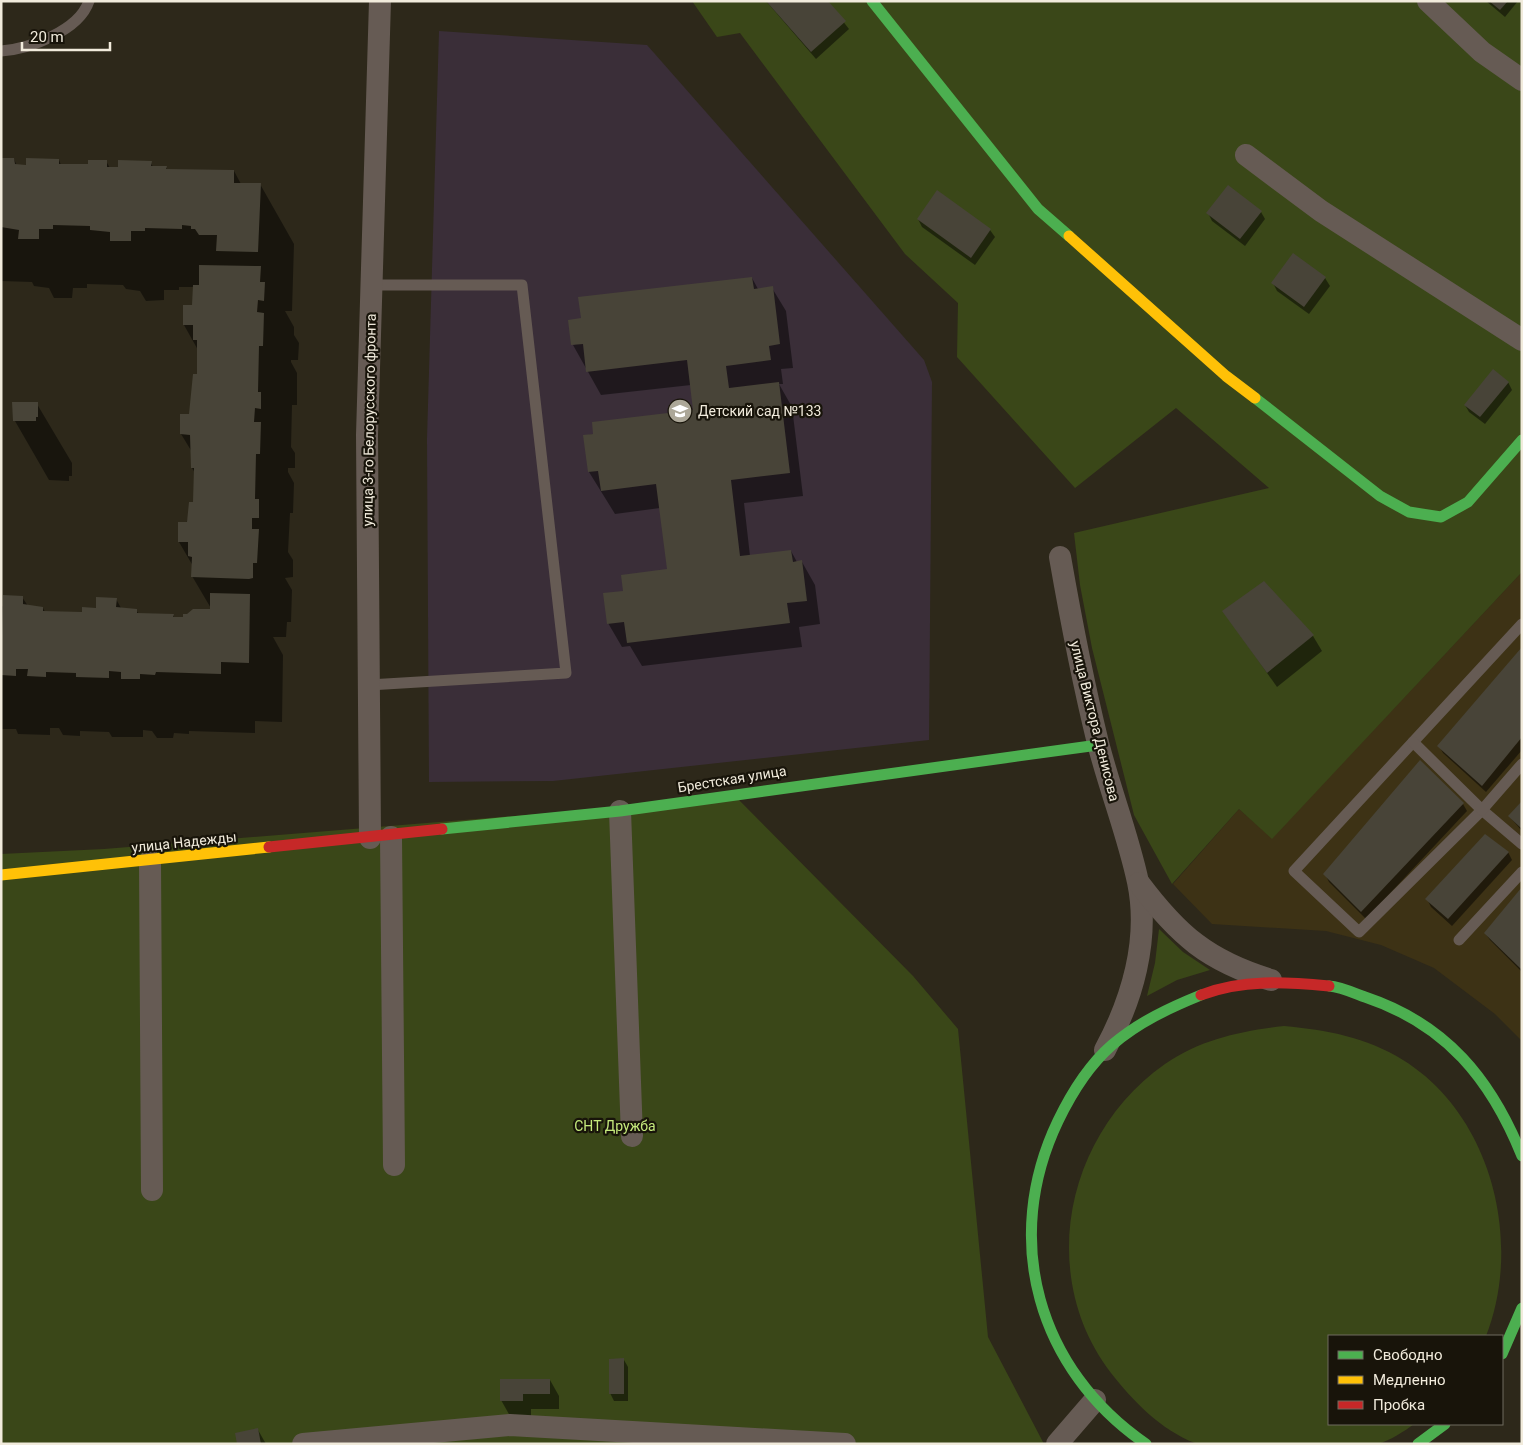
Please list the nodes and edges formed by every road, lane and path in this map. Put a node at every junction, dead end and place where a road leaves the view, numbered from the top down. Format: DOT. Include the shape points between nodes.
graph roads {
  1 [pos="88,1"];
  2 [pos="380,1"];
  3 [pos="872,1"];
  4 [pos="1428,1"];
  5 [pos="1,50"];
  6 [pos="1522,80"];
  7 [pos="1246,155"];
  8 [pos="372,285"];
  9 [pos="1522,340"];
  10 [pos="1522,440"];
  11 [pos="1060,558"];
  12 [pos="1522,624"];
  13 [pos="369,685"];
  14 [pos="1413,742"];
  15 [pos="1098,745"];
  16 [pos="1522,764"];
  17 [pos="1482,810"];
  18 [pos="620,811"];
  19 [pos="380,837"];
  20 [pos="1522,844"];
  21 [pos="150,861"];
  22 [pos="1522,872"];
  23 [pos="1,876"];
  24 [pos="1138,883"];
  25 [pos="1459,940"];
  26 [pos="1271,980"];
  27 [pos="1102,1055"];
  28 [pos="1488,1088"];
  29 [pos="1505,1096"];
  30 [pos="632,1136"];
  31 [pos="1522,1156"];
  32 [pos="394,1165"];
  33 [pos="152,1190"];
  34 [pos="1521,1311"];
  35 [pos="1503,1352"];
  36 [pos="1095,1400"];
  37 [pos="1444,1425"];
  38 [pos="1422,1442"];
  39 [pos="303,1444"];
  40 [pos="846,1444"];
  41 [pos="1057,1444"];
  42 [pos="1146,1444"];
  1 -- 5 [label="lane" via="70,25 43,42"];
  2 -- 8 [label="street, улица 3-го Белорусского фронта"];
  3 -- 10 [label="street" via="1038,209 1226,376 1380,496 1409,512 1441,517 1468,502"];
  4 -- 6 [label="street" via="1482,52"];
  7 -- 9 [label="street" via="1322,211"];
  8 -- 13 [label="street, улица 3-го Белорусского фронта" via="367,435"];
  8 -- 13 [label="lane" via="522,285 566,673"];
  11 -- 15 [label="street, улица Виктора Денисова"];
  12 -- 14 [label="lane"];
  13 -- 19 [label="street, улица 3-го Белорусского фронта"];
  14 -- 17 [label="lane"];
  14 -- 17 [label="lane" via="1294,871 1359,932"];
  15 -- 18 [label="street, Брестская улица"];
  15 -- 24 [label="street, улица Виктора Денисова"];
  16 -- 17 [label="lane"];
  17 -- 20 [label="lane"];
  18 -- 19 [label="street, Брестская улица"];
  18 -- 30 [label="street"];
  19 -- 21 [label="street, улица Надежды"];
  19 -- 32 [label="street, улица 3-го Белорусского фронта"];
  21 -- 23 [label="street, улица Надежды"];
  21 -- 33 [label="street"];
  22 -- 25 [label="lane"];
  24 -- 26 [label="street, улица Виктора Денисова" via="1161,913 1206,953 1230,966"];
  24 -- 27 [label="street, улица Виктора Денисова" via="1141,919 1134,983 1120,1021"];
  26 -- 27 [label="street" via="1216,989 1179,1002 1151,1016"];
  26 -- 28 [label="street" via="1334,985 1394,1006 1446,1041"];
  27 -- 36 [label="street" via="1081,1079 1049,1134 1036,1179 1030,1226 1037,1289 1046,1320 1075,1375"];
  28 -- 29 [label="street"];
  28 -- 31 [label="street" via="1512,1130"];
  34 -- 35 [label="street"];
  36 -- 41 [label="street"];
  36 -- 42 [label="street"];
  37 -- 38 [label="street"];
  39 -- 40 [label="street" via="510,1425"];
}
